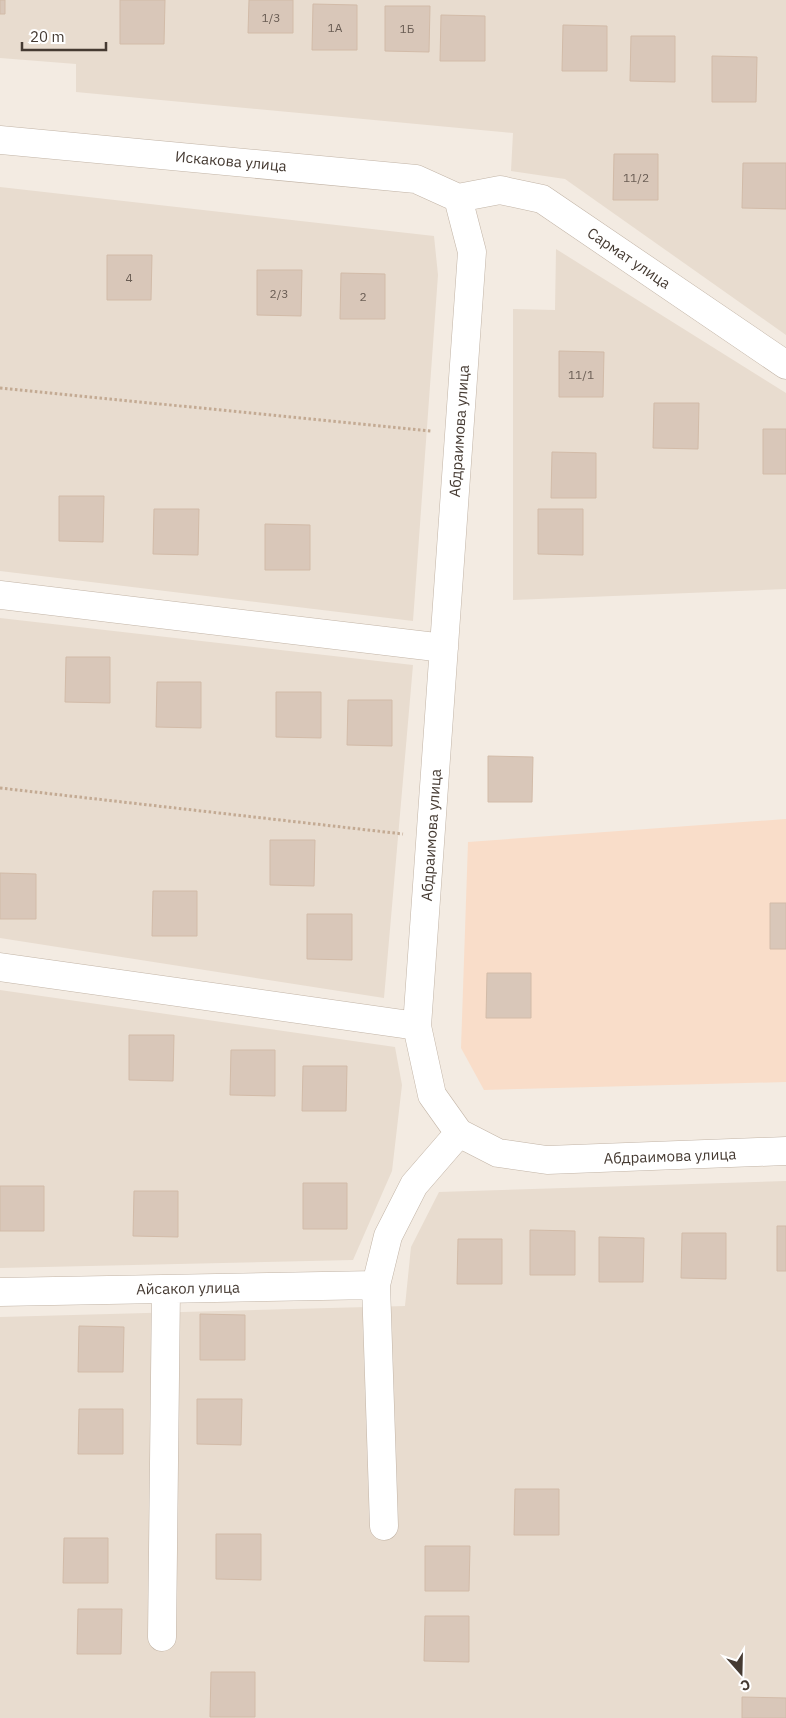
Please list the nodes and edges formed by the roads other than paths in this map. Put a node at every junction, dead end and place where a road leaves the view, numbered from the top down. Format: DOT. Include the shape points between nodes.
graph roads {
  1 [pos="0,140"];
  2 [pos="458,198"];
  3 [pos="786,365"];
  4 [pos="0,595"];
  5 [pos="444,648"];
  6 [pos="0,967"];
  7 [pos="417,1026"];
  8 [pos="460,1133"];
  9 [pos="786,1151"];
  10 [pos="376,1285"];
  11 [pos="166,1289"];
  12 [pos="0,1292"];
  13 [pos="384,1526"];
  14 [pos="162,1637"];
  1 -- 2 [label="street, Искакова улица" via="416,178"];
  2 -- 3 [label="street, Сармат улица" via="500,190 542,199"];
  2 -- 5 [label="street, Абдраимова улица" via="472,252"];
  4 -- 5 [label="street"];
  5 -- 7 [label="street, Абдраимова улица"];
  6 -- 7 [label="street"];
  7 -- 8 [label="street, Абдраимова улица" via="432,1095"];
  8 -- 9 [label="street, Абдраимова улица" via="498,1153 547,1160"];
  8 -- 10 [label="street" via="414,1185 388,1236"];
  10 -- 11 [label="street, Айсакол улица"];
  10 -- 13 [label="street"];
  11 -- 12 [label="street, Айсакол улица"];
  11 -- 14 [label="street"];
}
